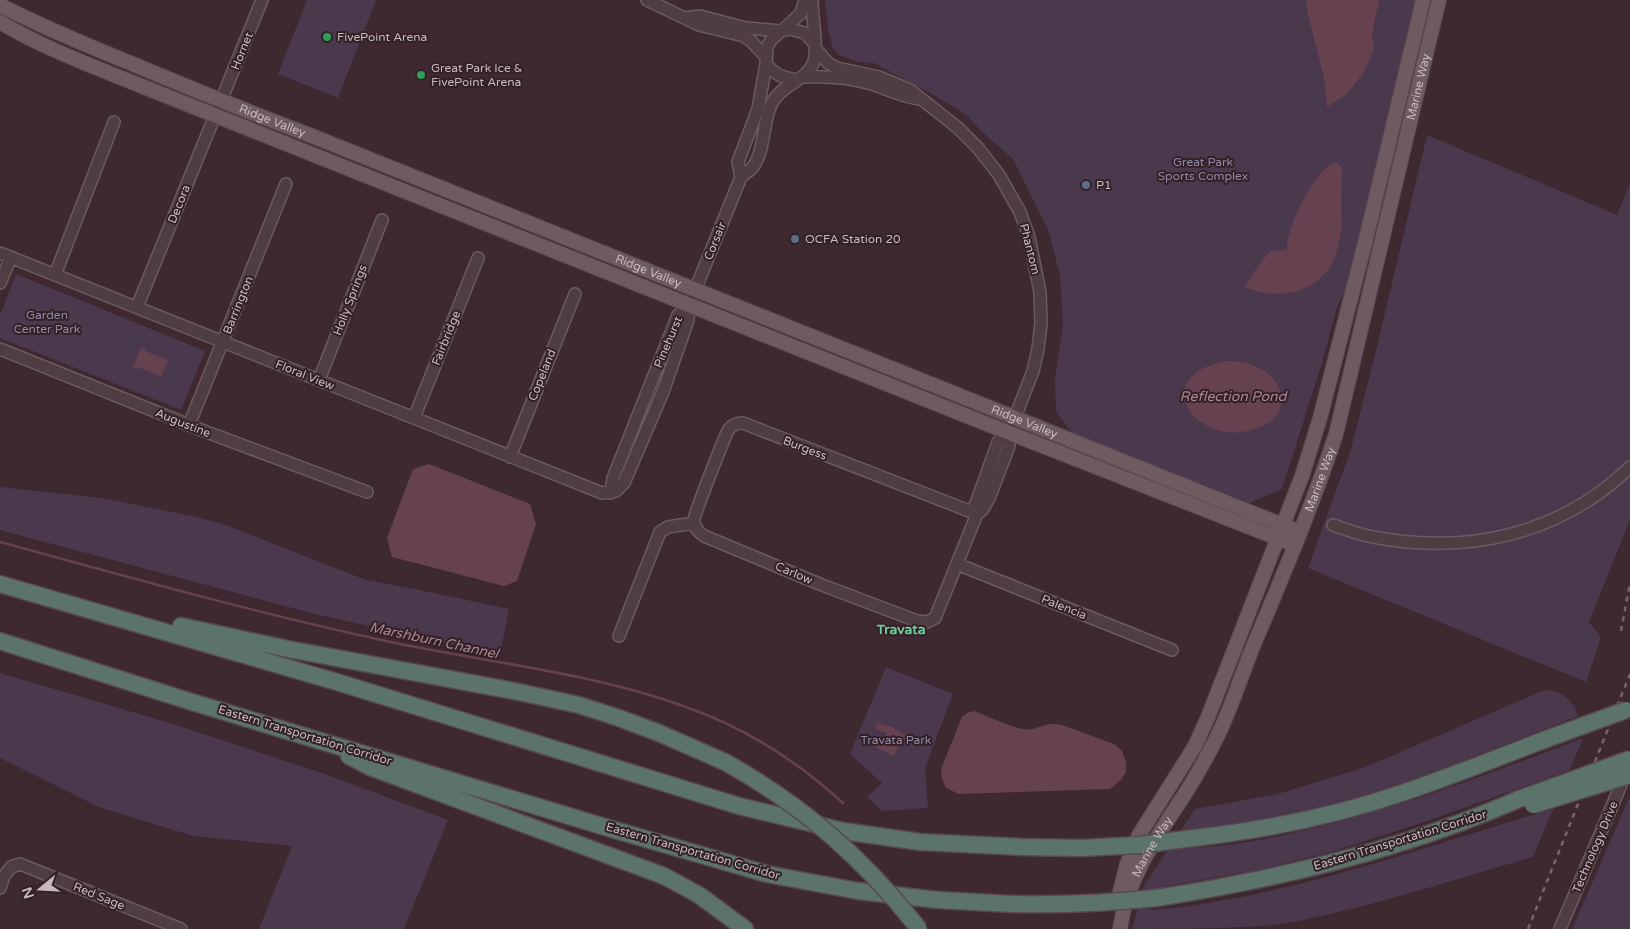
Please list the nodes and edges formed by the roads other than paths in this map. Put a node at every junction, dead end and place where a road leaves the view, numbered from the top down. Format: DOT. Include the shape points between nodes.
graph roads {
  1 [pos="262,0"];
  2 [pos="647,0"];
  3 [pos="805,0"];
  4 [pos="812,0"];
  5 [pos="1423,0"];
  6 [pos="1439,0"];
  7 [pos="0,5"];
  8 [pos="684,18"];
  9 [pos="0,22"];
  10 [pos="782,31"];
  11 [pos="67,38"];
  12 [pos="815,45"];
  13 [pos="61,52"];
  14 [pos="766,61"];
  15 [pos="799,78"];
  16 [pos="921,99"];
  17 [pos="222,101"];
  18 [pos="216,114"];
  19 [pos="114,122"];
  20 [pos="741,176"];
  21 [pos="286,184"];
  22 [pos="382,220"];
  23 [pos="5,255"];
  24 [pos="478,258"];
  25 [pos="56,275"];
  26 [pos="0,283"];
  27 [pos="695,290"];
  28 [pos="575,294"];
  29 [pos="689,305"];
  30 [pos="136,307"];
  31 [pos="223,342"];
  32 [pos="0,349"];
  33 [pos="320,380"];
  34 [pos="414,418"];
  35 [pos="1015,418"];
  36 [pos="189,425"];
  37 [pos="1009,433"];
  38 [pos="510,457"];
  39 [pos="1630,467"];
  40 [pos="367,492"];
  41 [pos="611,493"];
  42 [pos="976,514"];
  43 [pos="694,523"];
  44 [pos="1283,524"];
  45 [pos="1333,525"];
  46 [pos="1277,538"];
  47 [pos="1298,539"];
  48 [pos="957,564"];
  49 [pos="0,584"];
  50 [pos="68,604"];
  51 [pos="619,636"];
  52 [pos="0,641"];
  53 [pos="1172,650"];
  54 [pos="1629,709"];
  55 [pos="312,737"];
  56 [pos="1630,759"];
  57 [pos="1630,764"];
  58 [pos="1630,775"];
  59 [pos="1519,804"];
  60 [pos="0,888"];
  61 [pos="181,929"];
  62 [pos="745,929"];
  63 [pos="919,929"];
  64 [pos="1114,929"];
  65 [pos="1120,929"];
  66 [pos="1560,929"];
  1 -- 17 [label="street, Hornet"];
  2 -- 8 [label="street"];
  3 -- 10 [label="street" via="801,14"];
  4 -- 12 [label="street"];
  5 -- 44 [label="main road, Marine Way" via="1325,400 1302,476"];
  6 -- 47 [label="main road, Marine Way" via="1336,434"];
  7 -- 11 [label="main road, Ridge Valley"];
  8 -- 10 [label="street" via="700,16 746,28"];
  8 -- 14 [label="street" via="699,26 744,36"];
  9 -- 13 [label="main road, Ridge Valley"];
  10 -- 12 [label="street" via="798,30"];
  10 -- 14 [label="street" via="770,40"];
  11 -- 13 [label="street"];
  11 -- 17 [label="main road, Ridge Valley"];
  12 -- 15 [label="street" via="813,64"];
  12 -- 16 [label="street, Phantom" via="828,63 837,68 879,77 910,90"];
  13 -- 18 [label="main road, Ridge Valley"];
  14 -- 15 [label="street" via="773,73 782,78"];
  14 -- 20 [label="street, Corsair" via="758,108 738,162"];
  15 -- 16 [label="street, Phantom" via="836,76"];
  15 -- 20 [label="street, Corsair" via="772,104 761,147 752,167"];
  16 -- 35 [label="street, Phantom" via="958,128 990,163 1020,212 1029,237 1040,292 1041,323 1032,371"];
  17 -- 18 [label="street, Decora"];
  17 -- 27 [label="main road, Ridge Valley"];
  18 -- 29 [label="main road, Ridge Valley"];
  18 -- 30 [label="street, Decora"];
  19 -- 25 [label="street"];
  20 -- 27 [label="street, Corsair"];
  21 -- 31 [label="street, Barrington"];
  22 -- 33 [label="street, Holly Springs"];
  23 -- 25 [label="street, Floral View"];
  23 -- 26 [label="street"];
  24 -- 34 [label="street, Fairbridge"];
  25 -- 30 [label="street, Floral View"];
  27 -- 29 [label="street, Corsair"];
  27 -- 35 [label="main road, Ridge Valley"];
  28 -- 38 [label="street, Copeland"];
  29 -- 37 [label="main road, Ridge Valley"];
  29 -- 41 [label="street, Pinehurst" via="688,320 663,392 624,483"];
  30 -- 31 [label="street, Floral View"];
  31 -- 33 [label="street, Floral View"];
  31 -- 36 [label="street, Barrington"];
  32 -- 36 [label="street, Augustine"];
  33 -- 34 [label="street, Floral View"];
  34 -- 38 [label="street, Floral View"];
  35 -- 37 [label="street, Phantom"];
  35 -- 44 [label="main road, Ridge Valley"];
  36 -- 40 [label="street, Augustine"];
  37 -- 42 [label="street, Carlow" via="998,442 975,506"];
  37 -- 46 [label="main road, Ridge Valley"];
  38 -- 41 [label="street, Floral View" via="602,493"];
  39 -- 45 [label="street" via="1599,493 1550,522 1487,540 1410,543 1370,537"];
  42 -- 43 [label="street, Burgess" via="743,423 728,430"];
  42 -- 48 [label="street, Carlow"];
  43 -- 48 [label="street, Carlow" via="704,536 917,621 927,622 935,618"];
  43 -- 51 [label="street" via="668,527 660,532"];
  44 -- 46 [label="main road, Marine Way"];
  44 -- 47 [label="main road, Ridge Valley"];
  46 -- 47 [label="main road, Ridge Valley"];
  46 -- 64 [label="main road, Marine Way" via="1195,746 1139,835 1127,864"];
  47 -- 65 [label="main road, Marine Way" via="1220,731 1136,872"];
  48 -- 53 [label="street, Palencia"];
  49 -- 50 [label="highway"];
  50 -- 54 [label="highway, bridge" via="346,685 739,806 843,831 920,842 1082,848 1139,845 1259,828 1400,794"];
  50 -- 63 [label="highway, bridge" via="579,705 650,730 725,762 782,797 844,846 880,882"];
  52 -- 55 [label="highway, Eastern Transportation Corridor"];
  55 -- 59 [label="highway, Eastern Transportation Corridor, bridge" via="766,874 858,891 938,900 1067,904 1156,898 1223,888 1394,844"];
  55 -- 62 [label="highway" via="370,767 664,876 699,895"];
  56 -- 59 [label="highway, bridge"];
  57 -- 66 [label="street, Technology Drive"];
  58 -- 59 [label="highway, bridge"];
  60 -- 61 [label="street, Red Sage" via="11,866 20,864"];
}
